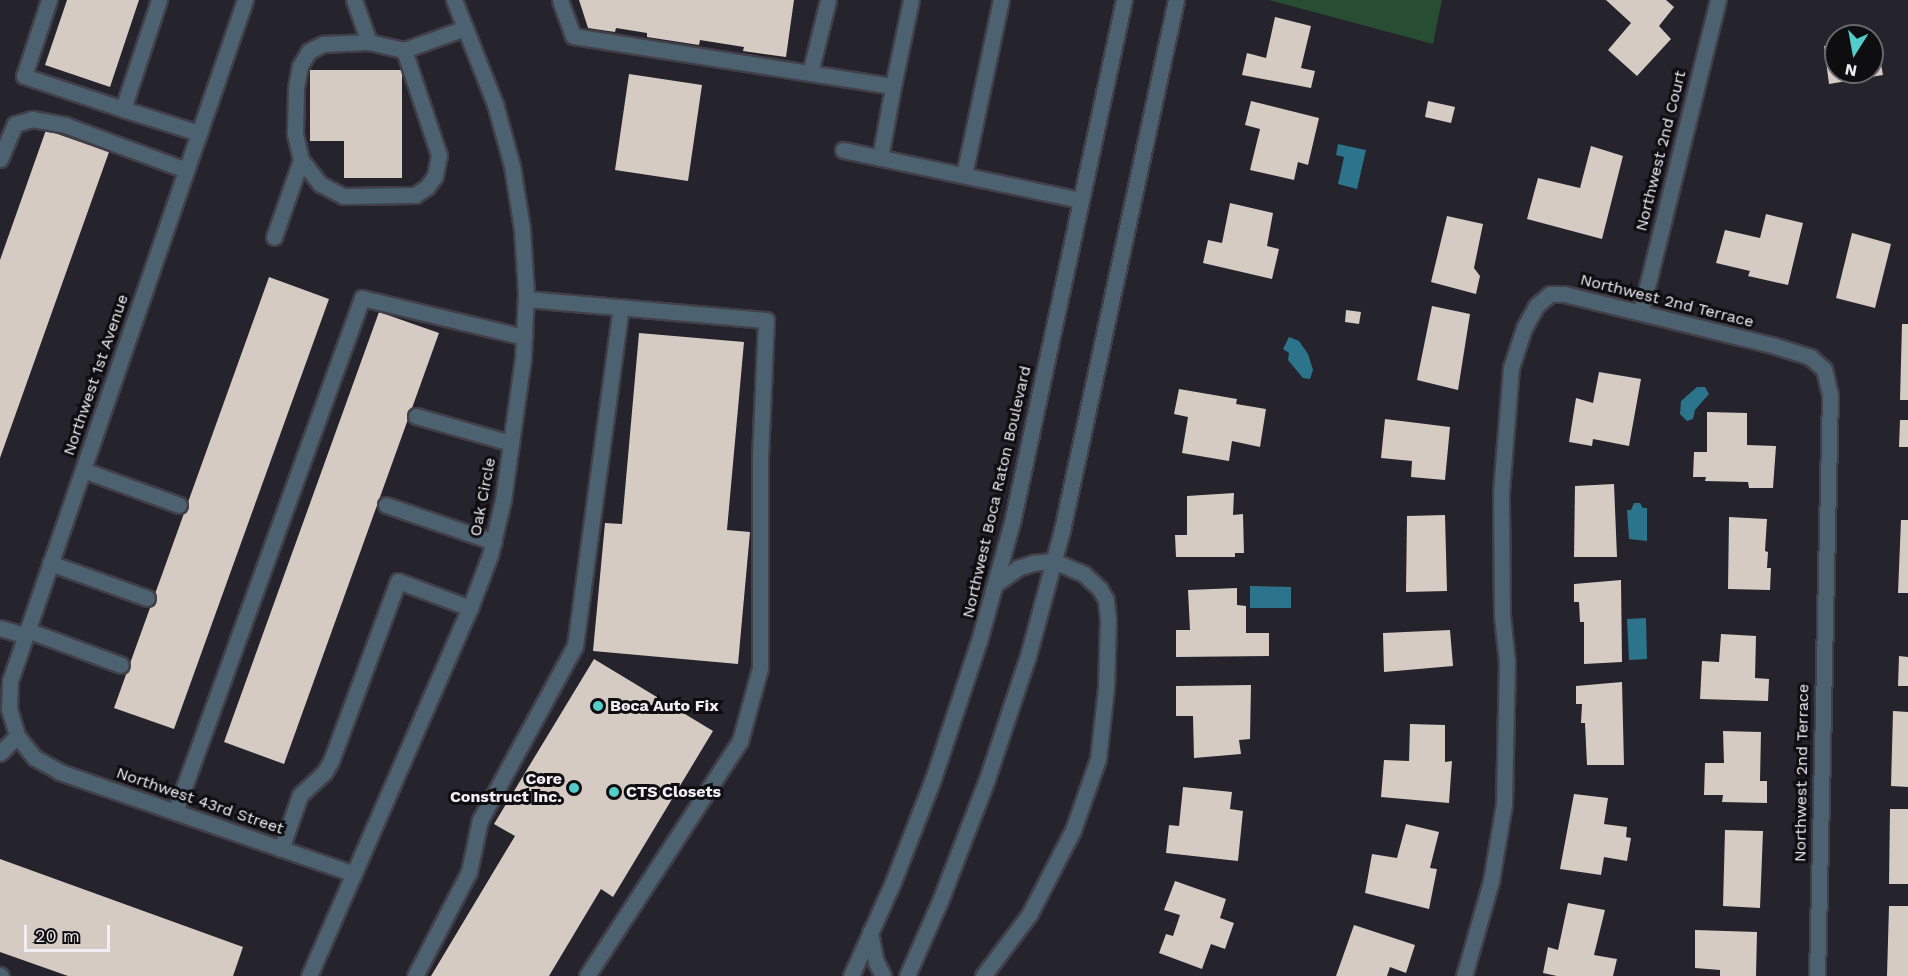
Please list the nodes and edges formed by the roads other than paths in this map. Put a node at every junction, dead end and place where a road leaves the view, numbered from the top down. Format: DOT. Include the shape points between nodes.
graph roads {
  1 [pos="50,0"];
  2 [pos="159,0"];
  3 [pos="245,0"];
  4 [pos="354,0"];
  5 [pos="454,0"];
  6 [pos="560,0"];
  7 [pos="828,0"];
  8 [pos="911,0"];
  9 [pos="1001,0"];
  10 [pos="1124,0"];
  11 [pos="1176,0"];
  12 [pos="1718,0"];
  13 [pos="465,28"];
  14 [pos="369,42"];
  15 [pos="404,50"];
  16 [pos="810,73"];
  17 [pos="893,86"];
  18 [pos="123,109"];
  19 [pos="199,133"];
  20 [pos="843,150"];
  21 [pos="880,158"];
  22 [pos="0,159"];
  23 [pos="301,160"];
  24 [pos="186,170"];
  25 [pos="964,176"];
  26 [pos="1081,200"];
  27 [pos="274,237"];
  28 [pos="526,298"];
  29 [pos="621,307"];
  30 [pos="1641,311"];
  31 [pos="524,338"];
  32 [pos="416,416"];
  33 [pos="511,443"];
  34 [pos="83,470"];
  35 [pos="179,505"];
  36 [pos="386,505"];
  37 [pos="494,542"];
  38 [pos="1054,561"];
  39 [pos="50,563"];
  40 [pos="995,584"];
  41 [pos="147,598"];
  42 [pos="470,608"];
  43 [pos="0,628"];
  44 [pos="26,633"];
  45 [pos="121,665"];
  46 [pos="7,667"];
  47 [pos="18,736"];
  48 [pos="0,753"];
  49 [pos="35,758"];
  50 [pos="175,812"];
  51 [pos="281,849"];
  52 [pos="354,874"];
  53 [pos="870,932"];
  54 [pos="309,976"];
  55 [pos="415,976"];
  56 [pos="586,976"];
  57 [pos="851,976"];
  58 [pos="882,976"];
  59 [pos="907,976"];
  60 [pos="982,976"];
  61 [pos="1464,976"];
  62 [pos="1817,976"];
  1 -- 18 [label="street" via="24,75"];
  2 -- 18 [label="street"];
  3 -- 19 [label="street, Northwest 1st Avenue"];
  4 -- 14 [label="street"];
  5 -- 13 [label="street, Oak Circle"];
  6 -- 16 [label="street" via="573,36"];
  7 -- 16 [label="street"];
  8 -- 17 [label="street"];
  9 -- 25 [label="street"];
  10 -- 26 [label="street, Northwest Boca Raton Boulevard"];
  11 -- 38 [label="street"];
  12 -- 30 [label="street, Northwest 2nd Court"];
  13 -- 15 [label="street"];
  13 -- 28 [label="street, Oak Circle" via="495,104 512,166 522,229"];
  14 -- 15 [label="street"];
  14 -- 23 [label="street" via="323,44 309,51 300,66 295,133"];
  15 -- 23 [label="street" via="439,155 435,176 427,188 415,195 343,196 320,184"];
  16 -- 17 [label="street"];
  17 -- 21 [label="street"];
  18 -- 19 [label="street"];
  19 -- 24 [label="street, Northwest 1st Avenue"];
  20 -- 21 [label="street"];
  21 -- 25 [label="street"];
  22 -- 24 [label="street" via="15,124 32,119 65,125"];
  23 -- 27 [label="street"];
  24 -- 34 [label="street, Northwest 1st Avenue"];
  25 -- 26 [label="street"];
  26 -- 40 [label="street, Northwest Boca Raton Boulevard" via="1013,518"];
  28 -- 29 [label="street"];
  28 -- 31 [label="street, Oak Circle"];
  29 -- 55 [label="street" via="575,646 480,820 469,872"];
  29 -- 56 [label="street" via="766,320 760,457 760,668 740,741"];
  30 -- 61 [label="street, Northwest 2nd Terrace" via="1550,294 1537,305 1524,328 1511,368 1501,492 1502,615 1507,663 1504,804 1491,881"];
  30 -- 62 [label="street, Northwest 2nd Terrace" via="1793,351 1810,357 1824,369 1830,395"];
  31 -- 33 [label="street, Oak Circle"];
  31 -- 50 [label="street" via="362,298"];
  32 -- 33 [label="street"];
  33 -- 37 [label="street, Oak Circle"];
  34 -- 35 [label="street"];
  34 -- 39 [label="street, Northwest 1st Avenue"];
  36 -- 37 [label="street"];
  37 -- 42 [label="street, Oak Circle"];
  38 -- 40 [label="street" via="1018,568"];
  38 -- 59 [label="street" via="1028,656 987,779"];
  38 -- 60 [label="street" via="1084,574 1106,600 1106,688 1098,759 1073,830 1052,874 1029,915"];
  39 -- 41 [label="street"];
  39 -- 44 [label="street, Northwest 1st Avenue"];
  40 -- 53 [label="street, Northwest Boca Raton Boulevard" via="939,762"];
  42 -- 51 [label="street" via="398,581 331,761 300,795"];
  42 -- 52 [label="street, Oak Circle"];
  43 -- 44 [label="street"];
  44 -- 45 [label="street"];
  44 -- 46 [label="street, Northwest 1st Avenue"];
  46 -- 47 [label="street, Northwest 1st Avenue" via="9,709"];
  47 -- 48 [label="street"];
  47 -- 49 [label="street, Northwest 1st Avenue"];
  49 -- 50 [label="street, Northwest 43rd Street" via="60,772"];
  50 -- 51 [label="street, Northwest 43rd Street"];
  51 -- 52 [label="street, Northwest 43rd Street"];
  52 -- 54 [label="street, Oak Circle"];
  53 -- 57 [label="street, Northwest Boca Raton Boulevard"];
  53 -- 58 [label="street"];
}
